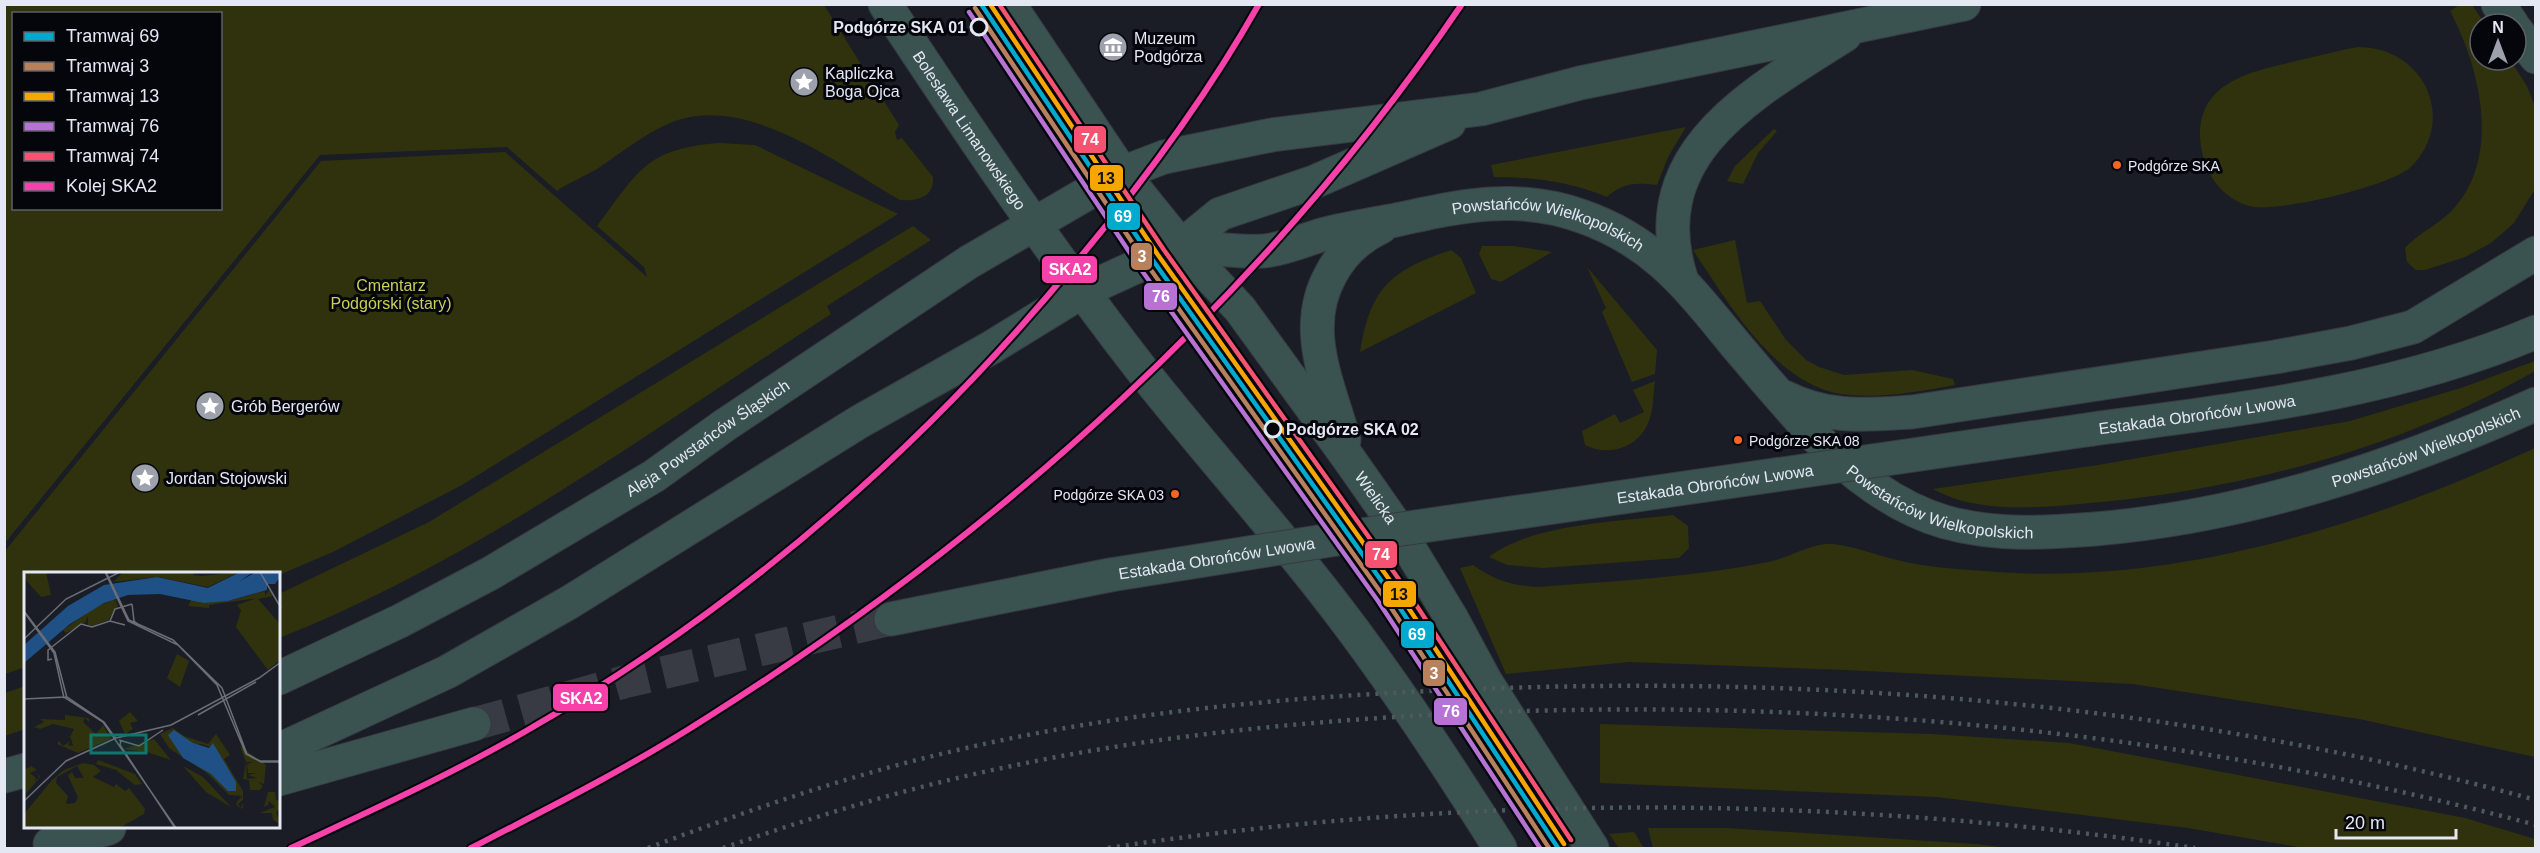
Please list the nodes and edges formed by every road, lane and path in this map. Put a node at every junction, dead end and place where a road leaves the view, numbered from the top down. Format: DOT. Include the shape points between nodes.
graph roads {
  1 [pos="885,4"];
  2 [pos="1009,4"];
  3 [pos="1964,4"];
  4 [pos="1862,25"];
  5 [pos="1481,109"];
  6 [pos="1122,173"];
  7 [pos="1400,219"];
  8 [pos="1034,224"];
  9 [pos="1181,246"];
  10 [pos="2535,253"];
  11 [pos="1683,281"];
  12 [pos="1083,291"];
  13 [pos="2535,332"];
  14 [pos="1777,394"];
  15 [pos="2535,404"];
  16 [pos="1349,459"];
  17 [pos="891,619"];
  18 [pos="280,678"];
  19 [pos="474,724"];
  20 [pos="280,750"];
  21 [pos="24,771"];
  22 [pos="4,776"];
  23 [pos="280,779"];
  24 [pos="89,829"];
  25 [pos="106,829"];
  26 [pos="43,846"];
  27 [pos="1500,849"];
  28 [pos="1592,849"];
  1 -- 8 [label="main road, Bolesława Limanowskiego"];
  2 -- 6 [label="main road"];
  3 -- 4 [label="main road, Powstańców Wielkopolskich"];
  4 -- 5 [label="main road, Powstańców Wielkopolskich" via="1580,83"];
  4 -- 11 [label="main road" via="1744,102 1694,154 1683,177 1672,219 1672,241"];
  5 -- 6 [label="main road, Powstańców Wielkopolskich" via="1272,135 1164,157"];
  5 -- 9 [label="main road, Powstańców Wielkopolskich" via="1314,182 1220,214"];
  6 -- 8 [label="main road, Aleja Powstańców Śląskich"];
  6 -- 9 [label="main road, Wielicka"];
  7 -- 9 [label="main road, Powstańców Wielkopolskich" via="1328,233 1266,251"];
  7 -- 11 [label="main road, Powstańców Wielkopolskich" via="1478,203 1544,205 1586,217 1628,237 1671,267"];
  7 -- 16 [label="main road, Powstańców Wielkopolskich" via="1374,231 1344,254 1327,280 1317,308 1320,361"];
  8 -- 12 [label="main road"];
  8 -- 18 [label="main road, Aleja Powstańców Śląskich" via="969,262 654,476 481,578"];
  9 -- 12 [label="main road, Powstańców Wielkopolskich"];
  9 -- 16 [label="main road, Wielicka" via="1240,309"];
  10 -- 14 [label="main road" via="2413,327 2275,357 1912,412 1827,414"];
  11 -- 14 [label="main road, Powstańców Wielkopolskich"];
  12 -- 20 [label="main road" via="859,422 570,602 447,672"];
  12 -- 27 [label="main road" via="1375,659 1438,749"];
  13 -- 17 [label="main road, Estakada Obrońców Lwowa, bridge" via="2444,364 2308,399 1381,532 1110,575"];
  14 -- 15 [label="main road, Powstańców Wielkopolskich" via="1827,449 1895,500 1942,521 2011,533 2130,526 2287,495 2438,446"];
  16 -- 28 [label="main road, Wielicka" via="1396,526 1486,682"];
  19 -- 23 [label="main road"];
  21 -- 22 [label="main road"];
  24 -- 26 [label="main road"];
  25 -- 26 [label="main road"];
}
